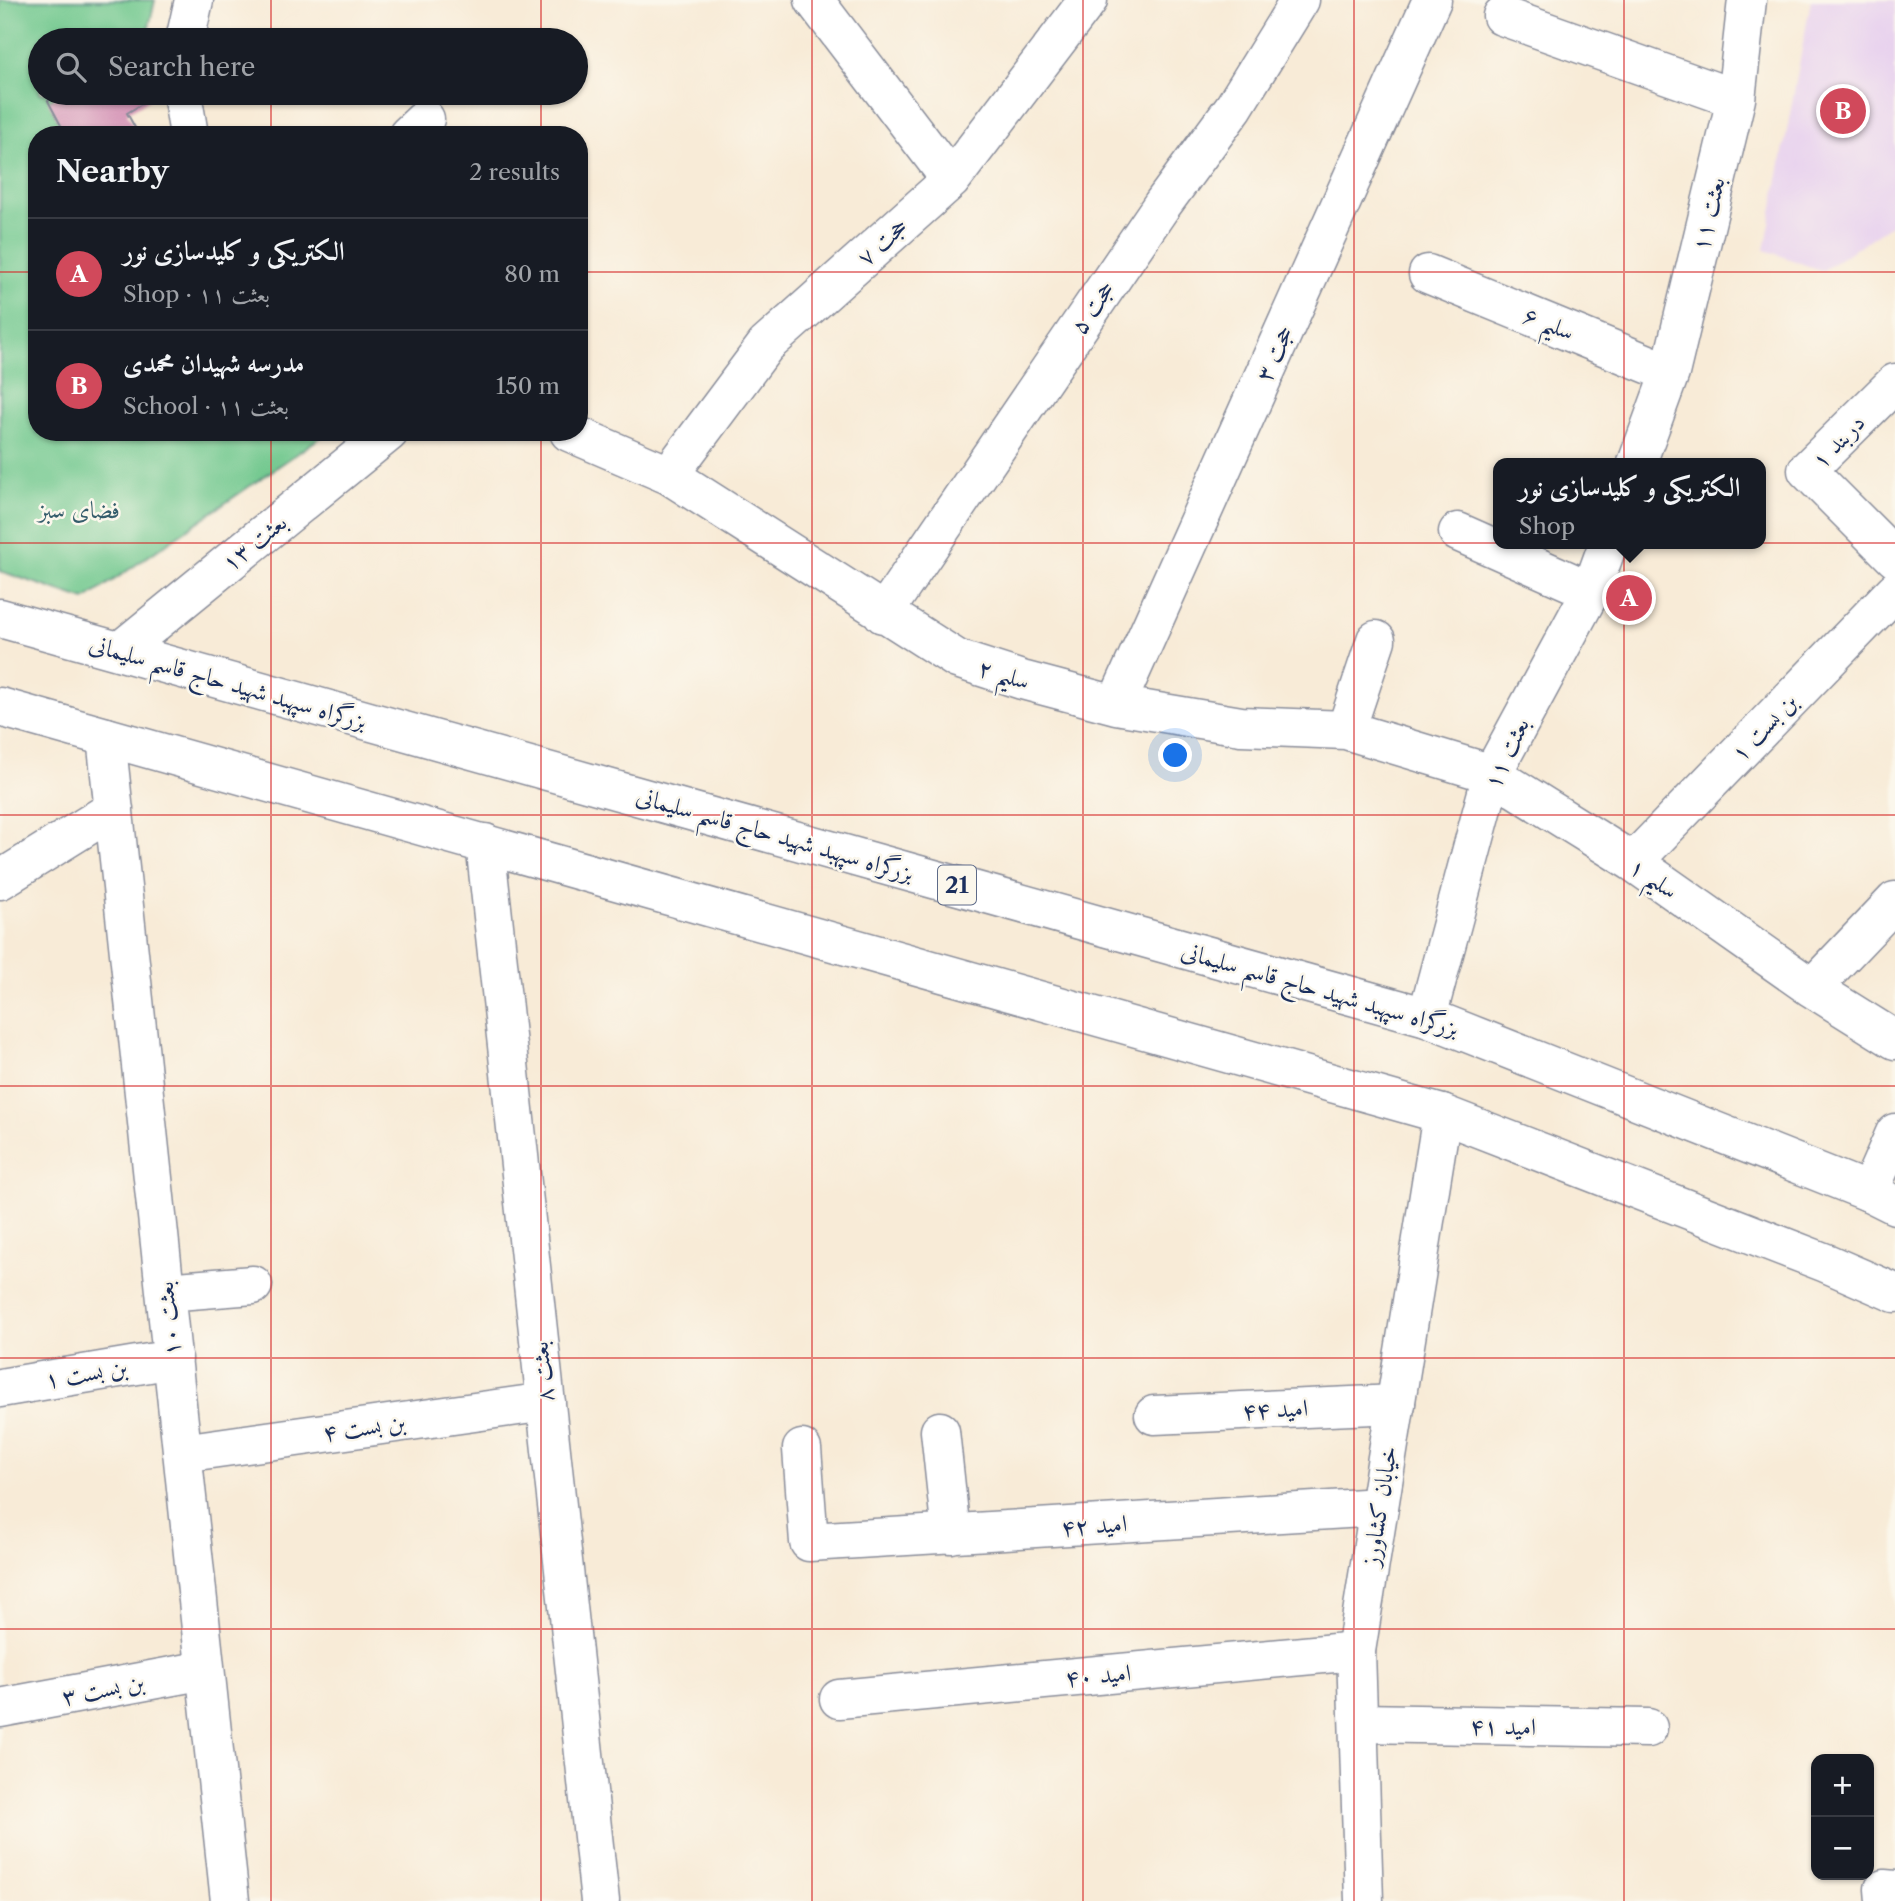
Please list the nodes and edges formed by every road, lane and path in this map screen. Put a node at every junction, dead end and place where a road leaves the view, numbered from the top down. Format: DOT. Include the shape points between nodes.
graph roads {
  1 [pos="194,0"];
  2 [pos="814,0"];
  3 [pos="1088,0"];
  4 [pos="1300,0"];
  5 [pos="1432,0"];
  6 [pos="1747,0"];
  7 [pos="1502,16"];
  8 [pos="188,28"];
  9 [pos="1736,99"];
  10 [pos="184,105"];
  11 [pos="188,126"];
  12 [pos="951,180"];
  13 [pos="1428,274"];
  14 [pos="1670,373"];
  15 [pos="1895,383"];
  16 [pos="588,440"];
  17 [pos="378,441"];
  18 [pos="1639,458"];
  19 [pos="669,475"];
  20 [pos="1458,532"];
  21 [pos="1493,548"];
  22 [pos="1496,549"];
  23 [pos="1606,549"];
  24 [pos="1895,558"];
  25 [pos="1591,591"];
  26 [pos="1895,592"];
  27 [pos="883,614"];
  28 [pos="0,618"];
  29 [pos="1376,640"];
  30 [pos="120,651"];
  31 [pos="1116,705"];
  32 [pos="0,707"];
  33 [pos="1346,730"];
  34 [pos="106,737"];
  35 [pos="1492,774"];
  36 [pos="114,809"];
  37 [pos="485,844"];
  38 [pos="1633,862"];
  39 [pos="0,880"];
  40 [pos="1895,901"];
  41 [pos="1812,988"];
  42 [pos="1427,1017"];
  43 [pos="1895,1040"];
  44 [pos="1443,1114"];
  45 [pos="1895,1133"];
  46 [pos="1882,1199"];
  47 [pos="253,1285"];
  48 [pos="165,1292"];
  49 [pos="1895,1293"];
  50 [pos="173,1359"];
  51 [pos="0,1388"];
  52 [pos="546,1402"];
  53 [pos="1396,1404"];
  54 [pos="1154,1415"];
  55 [pos="940,1431"];
  56 [pos="802,1449"];
  57 [pos="183,1452"];
  58 [pos="1379,1507"];
  59 [pos="951,1534"];
  60 [pos="1356,1651"];
  61 [pos="205,1670"];
  62 [pos="839,1699"];
  63 [pos="0,1708"];
  64 [pos="1359,1723"];
  65 [pos="1648,1728"];
  66 [pos="1895,1890"];
  67 [pos="230,1901"];
  68 [pos="600,1901"];
  69 [pos="1364,1901"];
  70 [pos="1885,1901"];
  1 -- 8 [label="main road"];
  2 -- 12 [label="main road"];
  3 -- 12 [label="main road, حجت ۷"];
  4 -- 27 [label="main road, حجت ۵" via="1234,107"];
  5 -- 31 [label="main road, حجت ۳"];
  6 -- 9 [label="main road, بعثت ۱۱"];
  7 -- 9 [label="main road"];
  9 -- 14 [label="main road, بعثت ۱۱"];
  10 -- 11 [label="main road"];
  12 -- 19 [label="main road, حجت ۷" via="766,345"];
  13 -- 14 [label="main road, سلیم ۶"];
  14 -- 18 [label="main road, بعثت ۱۱"];
  15 -- 24 [label="main road, دربند ۱" via="1807,470"];
  16 -- 19 [label="main road, سلیم ۲"];
  17 -- 30 [label="main road, بعثت ۱۳"];
  19 -- 27 [label="main road, سلیم ۲"];
  20 -- 21 [label="main road"];
  22 -- 25 [label="main road"];
  23 -- 25 [label="main road, بعثت ۱۱"];
  25 -- 35 [label="main road, بعثت ۱۱"];
  26 -- 38 [label="main road, بن بست ۱"];
  27 -- 31 [label="main road, سلیم ۲" via="957,659"];
  28 -- 30 [label="main road, بزرگراه سپهبد شهید حاج قاسم سلیمانی / 21"];
  29 -- 33 [label="main road"];
  30 -- 42 [label="main road, بزرگراه سپهبد شهید حاج قاسم سلیمانی / 21"];
  31 -- 33 [label="main road, سلیم ۲" via="1241,726"];
  32 -- 34 [label="main road"];
  33 -- 35 [label="main road, سلیم ۲"];
  34 -- 36 [label="main road, بعثت ۱۰"];
  34 -- 37 [label="main road"];
  35 -- 38 [label="main road, سلیم ۱"];
  35 -- 42 [label="main road, بعثت ۱۱"];
  36 -- 39 [label="main road"];
  36 -- 48 [label="main road, بعثت ۱۰"];
  37 -- 44 [label="main road"];
  37 -- 52 [label="main road, بعثت ۸"];
  38 -- 41 [label="main road, سلیم ۱"];
  40 -- 41 [label="main road"];
  41 -- 43 [label="main road, سلیم ۱"];
  42 -- 46 [label="main road, بزرگراه سپهبد شهید حاج قاسم سلیمانی / 21"];
  44 -- 49 [label="main road"];
  44 -- 53 [label="main road, خیابان کشاورز"];
  45 -- 46 [label="main road"];
  47 -- 48 [label="main road"];
  48 -- 50 [label="main road, بعثت ۱۰"];
  50 -- 51 [label="main road, بن بست ۱"];
  50 -- 57 [label="main road, بعثت ۱۰"];
  52 -- 57 [label="main road, بن بست ۴"];
  52 -- 68 [label="main road, بعثت ۸"];
  53 -- 54 [label="main road, امید ۴۴"];
  53 -- 58 [label="main road, خیابان کشاورز"];
  55 -- 59 [label="main road"];
  56 -- 59 [label="main road, امید ۴۲" via="809,1542"];
  57 -- 61 [label="main road, بعثت ۱۰"];
  58 -- 59 [label="main road, امید ۴۲"];
  58 -- 60 [label="main road, خیابان کشاورز"];
  60 -- 62 [label="main road, امید ۴۰"];
  60 -- 64 [label="main road, خیابان کشاورز"];
  61 -- 63 [label="main road, بن بست ۳"];
  61 -- 67 [label="main road, بعثت ۱۰"];
  64 -- 65 [label="main road, امید ۴۱"];
  64 -- 69 [label="main road, خیابان کشاورز"];
  66 -- 70 [label="main road" via="1884,1889"];
}
